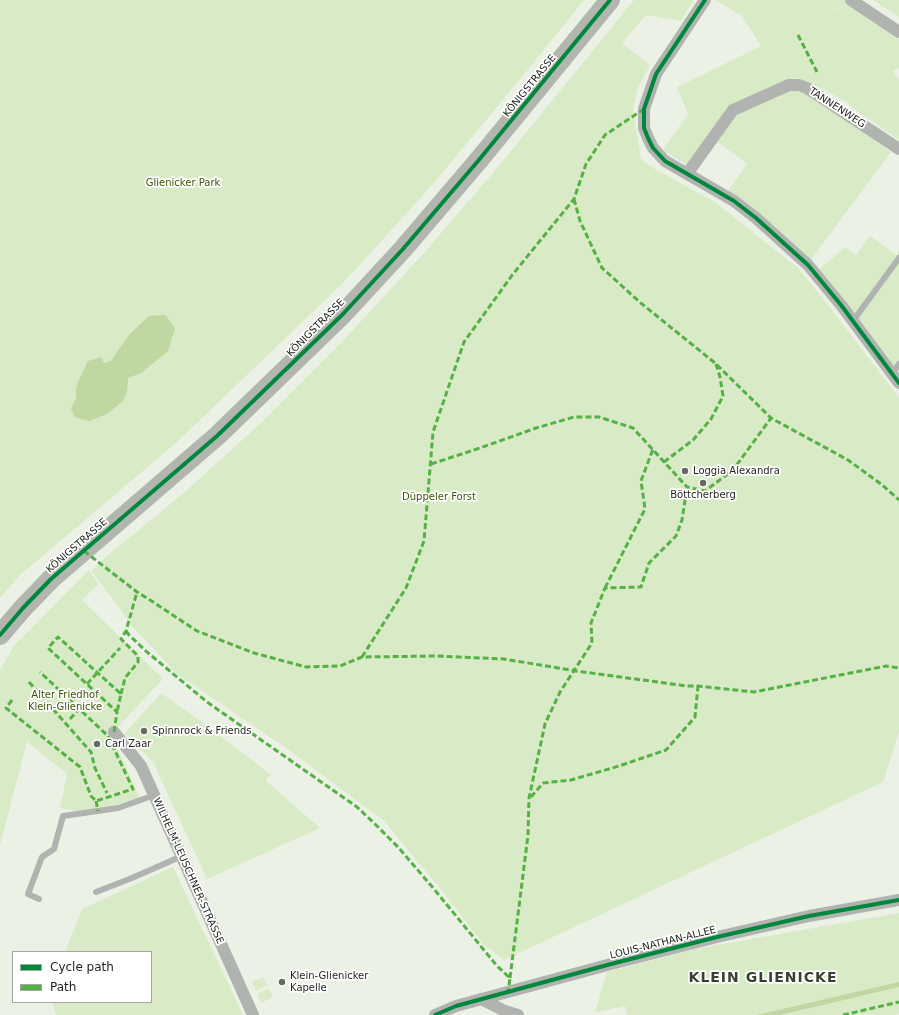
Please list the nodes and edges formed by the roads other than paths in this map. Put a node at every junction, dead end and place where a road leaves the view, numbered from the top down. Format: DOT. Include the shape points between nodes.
graph roads {
  1 [pos="610,0"];
  2 [pos="705,0"];
  3 [pos="852,0"];
  4 [pos="899,32"];
  5 [pos="899,149"];
  6 [pos="687,174"];
  7 [pos="899,258"];
  8 [pos="853,321"];
  9 [pos="897,374"];
  10 [pos="0,636"];
  11 [pos="114,732"];
  12 [pos="154,795"];
  13 [pos="182,856"];
  14 [pos="96,892"];
  15 [pos="39,899"];
  16 [pos="899,900"];
  17 [pos="481,999"];
  18 [pos="253,1015"];
  19 [pos="435,1015"];
  20 [pos="518,1015"];
  1 -- 10 [label="main road, KÖNIGSTRASSE" via="478,161 343,314 217,436 51,579"];
  2 -- 6 [label="street" via="656,74 644,109 644,128 653,148 665,161"];
  3 -- 4 [label="street"];
  5 -- 6 [label="street, TANNENWEG" via="807,88 789,85 733,110"];
  6 -- 8 [label="street" via="734,201 762,223 808,265"];
  7 -- 8 [label="lane"];
  8 -- 9 [label="street"];
  11 -- 12 [label="street, WILHELM-LEUSCHNER-STRASSE" via="141,766"];
  12 -- 13 [label="street, WILHELM-LEUSCHNER-STRASSE"];
  12 -- 15 [label="lane" via="118,808 63,816 54,849 42,857 28,894"];
  13 -- 14 [label="lane"];
  13 -- 18 [label="street, WILHELM-LEUSCHNER-STRASSE"];
  16 -- 17 [label="street, LOUIS-NATHAN-ALLEE" via="809,916 717,937"];
  17 -- 19 [label="street, LOUIS-NATHAN-ALLEE"];
  17 -- 20 [label="street"];
}
